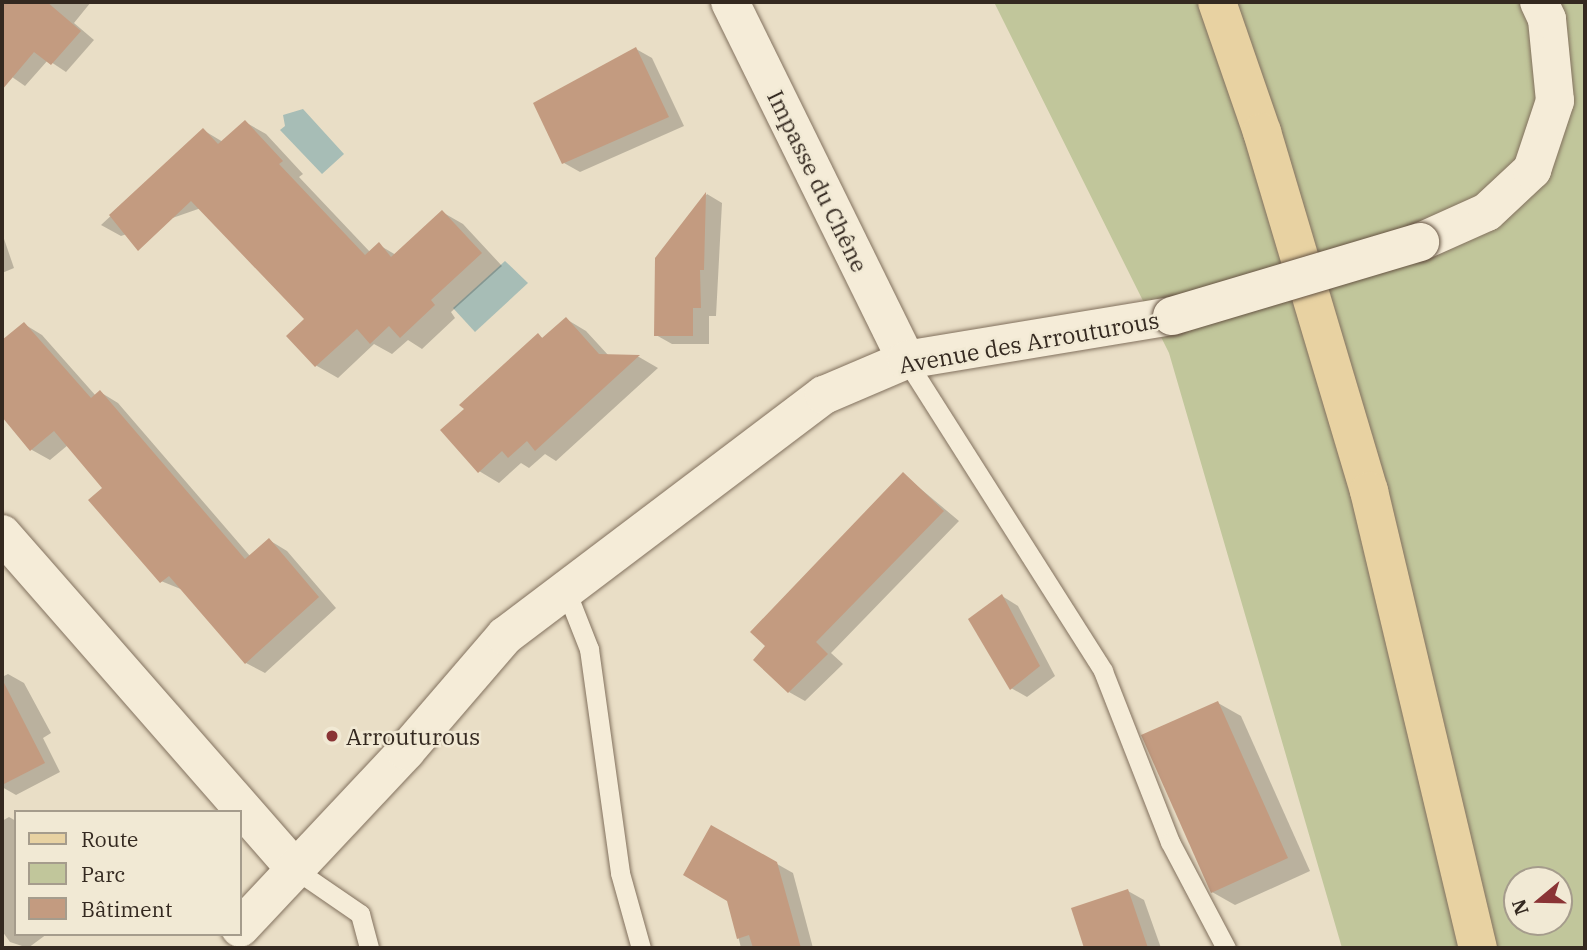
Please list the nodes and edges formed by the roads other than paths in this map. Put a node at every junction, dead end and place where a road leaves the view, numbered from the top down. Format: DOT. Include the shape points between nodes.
graph roads {
  1 [pos="730,2"];
  2 [pos="1217,2"];
  3 [pos="1539,2"];
  4 [pos="906,360"];
  5 [pos="2,534"];
  6 [pos="565,588"];
  7 [pos="296,870"];
  8 [pos="242,926"];
  9 [pos="369,948"];
  10 [pos="641,948"];
  11 [pos="1226,948"];
  12 [pos="1478,948"];
  1 -- 4 [label="street, Impasse du Chêne"];
  2 -- 12 [label="main road" via="1262,132 1369,491"];
  3 -- 4 [label="street, Avenue des Arrouturous, bridge" via="1547,19 1555,101 1532,170 1487,212 1420,242 1172,316"];
  4 -- 6 [label="street, Avenue des Arrouturous" via="824,395"];
  4 -- 11 [label="lane" via="1103,671 1170,842"];
  5 -- 7 [label="street"];
  6 -- 7 [label="street, Avenue des Arrouturous" via="505,636"];
  6 -- 10 [label="lane" via="589,649 620,873"];
  7 -- 8 [label="street, Avenue des Arrouturous"];
  7 -- 9 [label="lane" via="360,914"];
}
